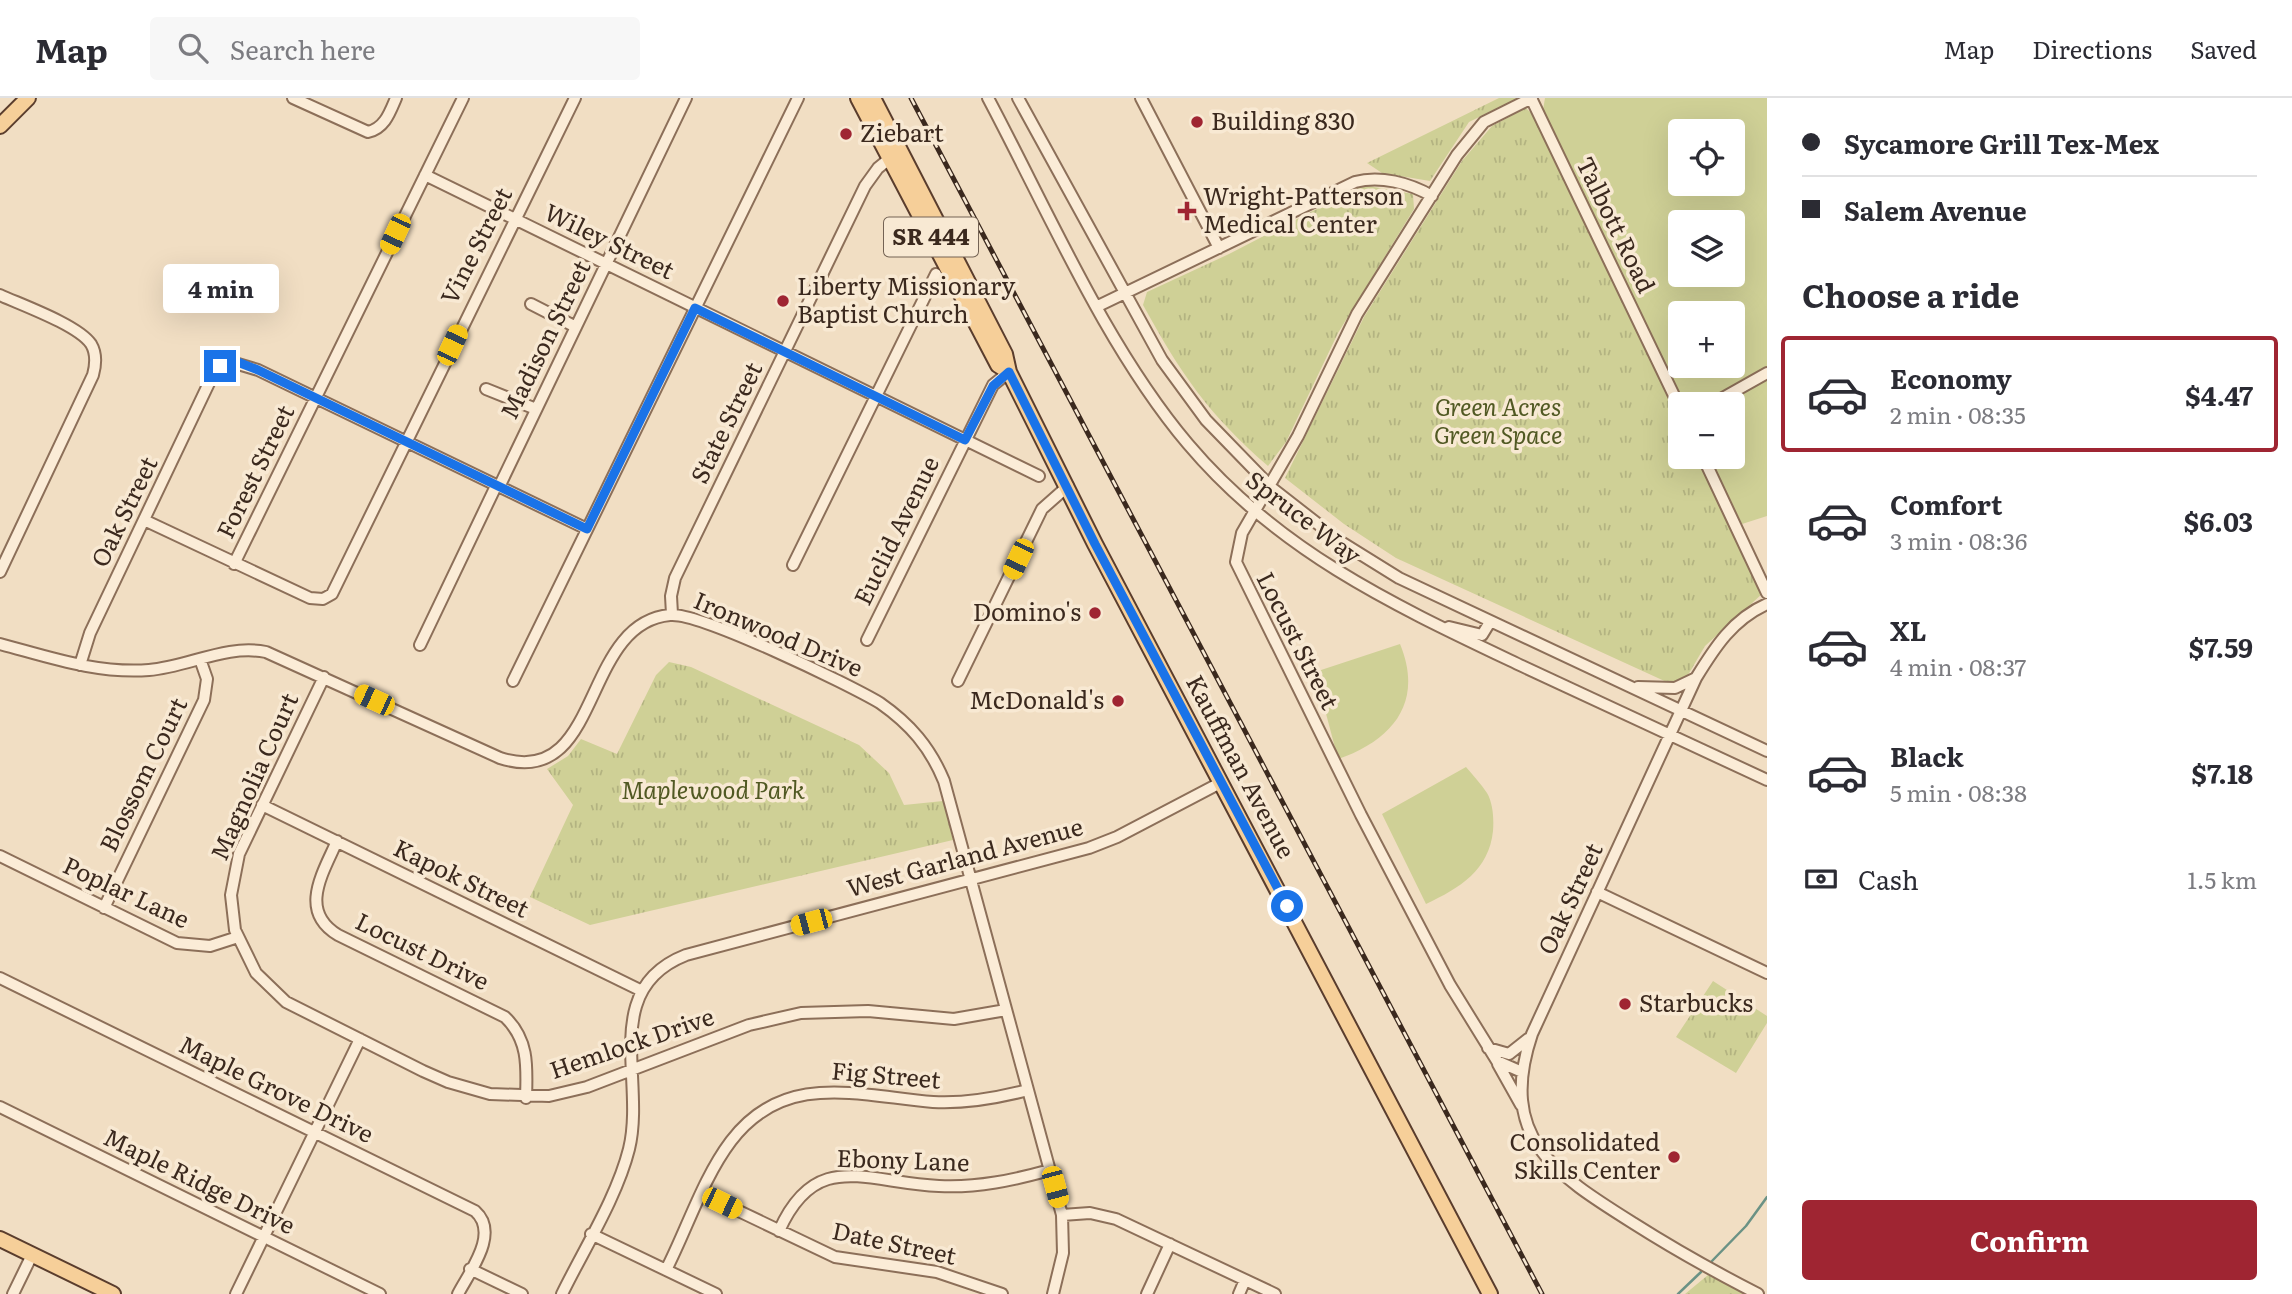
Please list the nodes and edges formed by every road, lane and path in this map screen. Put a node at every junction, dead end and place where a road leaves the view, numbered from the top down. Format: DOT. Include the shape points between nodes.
graph roads {
  1 [pos="28,98"];
  2 [pos="293,98"];
  3 [pos="396,98"];
  4 [pos="463,98"];
  5 [pos="575,98"];
  6 [pos="686,98"];
  7 [pos="798,98"];
  8 [pos="858,98"];
  9 [pos="873,98"];
  10 [pos="988,98"];
  11 [pos="1018,98"];
  12 [pos="1142,98"];
  13 [pos="1531,98"];
  14 [pos="0,126"];
  15 [pos="895,155"];
  16 [pos="425,175"];
  17 [pos="1432,196"];
  18 [pos="515,220"];
  19 [pos="1219,248"];
  20 [pos="606,264"];
  21 [pos="936,274"];
  22 [pos="1123,293"];
  23 [pos="0,295"];
  24 [pos="531,304"];
  25 [pos="1098,306"];
  26 [pos="695,308"];
  27 [pos="576,327"];
  28 [pos="785,352"];
  29 [pos="1009,372"];
  30 [pos="1767,373"];
  31 [pos="486,389"];
  32 [pos="1672,392"];
  33 [pos="1733,392"];
  34 [pos="875,396"];
  35 [pos="316,397"];
  36 [pos="536,409"];
  37 [pos="965,440"];
  38 [pos="406,442"];
  39 [pos="1709,469"];
  40 [pos="1039,476"];
  41 [pos="1269,485"];
  42 [pos="498,486"];
  43 [pos="1068,486"];
  44 [pos="1254,511"];
  45 [pos="144,520"];
  46 [pos="587,529"];
  47 [pos="234,564"];
  48 [pos="793,565"];
  49 [pos="0,572"];
  50 [pos="1767,593"];
  51 [pos="1767,604"];
  52 [pos="672,614"];
  53 [pos="1490,622"];
  54 [pos="1439,626"];
  55 [pos="867,640"];
  56 [pos="0,644"];
  57 [pos="420,645"];
  58 [pos="200,659"];
  59 [pos="80,665"];
  60 [pos="324,677"];
  61 [pos="1696,678"];
  62 [pos="513,681"];
  63 [pos="958,681"];
  64 [pos="1632,687"];
  65 [pos="1681,710"];
  66 [pos="1670,735"];
  67 [pos="1767,751"];
  68 [pos="1767,780"];
  69 [pos="1222,782"];
  70 [pos="262,804"];
  71 [pos="337,841"];
  72 [pos="0,856"];
  73 [pos="971,878"];
  74 [pos="1597,892"];
  75 [pos="104,908"];
  76 [pos="237,937"];
  77 [pos="1767,973"];
  78 [pos="0,978"];
  79 [pos="642,991"];
  80 [pos="1006,1010"];
  81 [pos="1532,1034"];
  82 [pos="360,1039"];
  83 [pos="1488,1048"];
  84 [pos="1497,1061"];
  85 [pos="632,1070"];
  86 [pos="1522,1072"];
  87 [pos="1028,1090"];
  88 [pos="526,1098"];
  89 [pos="0,1107"];
  90 [pos="1524,1110"];
  91 [pos="315,1133"];
  92 [pos="1050,1170"];
  93 [pos="703,1194"];
  94 [pos="1062,1215"];
  95 [pos="779,1231"];
  96 [pos="592,1234"];
  97 [pos="263,1237"];
  98 [pos="0,1239"];
  99 [pos="1170,1244"];
  100 [pos="32,1255"];
  101 [pos="470,1269"];
  102 [pos="666,1270"];
  103 [pos="1245,1280"];
  104 [pos="13,1294"];
  105 [pos="113,1294"];
  106 [pos="236,1294"];
  107 [pos="380,1294"];
  108 [pos="458,1294"];
  109 [pos="522,1294"];
  110 [pos="562,1294"];
  111 [pos="716,1294"];
  112 [pos="1002,1294"];
  113 [pos="1053,1294"];
  114 [pos="1147,1294"];
  115 [pos="1239,1294"];
  116 [pos="1276,1294"];
  117 [pos="1490,1294"];
  118 [pos="1758,1294"];
  1 -- 14 [label="main road"];
  2 -- 3 [label="street" via="363,131 373,131 384,122"];
  4 -- 16 [label="street, Forest Street"];
  5 -- 18 [label="street, Vine Street"];
  6 -- 20 [label="street, Madison Street"];
  7 -- 26 [label="street"];
  8 -- 15 [label="main road, Kauffman Avenue / SR 444"];
  9 -- 15 [label="main road, Kauffman Avenue / SR 444"];
  10 -- 25 [label="street, Spruce Way"];
  11 -- 22 [label="street, Spruce Way"];
  12 -- 19 [label="street"];
  13 -- 17 [label="street, Locust Street" via="1472,133"];
  13 -- 32 [label="street, Talbott Road"];
  15 -- 28 [label="street, State Street" via="865,186"];
  15 -- 29 [label="main road, Kauffman Avenue / SR 444" via="999,342"];
  16 -- 18 [label="street, Wiley Street"];
  16 -- 35 [label="street, Forest Street"];
  17 -- 19 [label="street" via="1418,188 1366,179"];
  17 -- 41 [label="street, Locust Street" via="1357,314"];
  18 -- 20 [label="street, Wiley Street"];
  18 -- 38 [label="street, Vine Street"];
  19 -- 22 [label="street"];
  20 -- 26 [label="street, Wiley Street"];
  20 -- 27 [label="street, Madison Street"];
  21 -- 34 [label="street"];
  22 -- 25 [label="street"];
  22 -- 41 [label="street, Spruce Way" via="1193,404"];
  23 -- 49 [label="street" via="80,333 92,345 96,359 93,375"];
  24 -- 27 [label="street"];
  25 -- 44 [label="street, Spruce Way" via="1139,378 1176,429"];
  26 -- 28 [label="street, Wiley Street"];
  26 -- 46 [label="street"];
  27 -- 36 [label="street, Madison Street"];
  28 -- 34 [label="street, Wiley Street"];
  28 -- 52 [label="street, State Street" via="675,578"];
  29 -- 37 [label="street, Euclid Avenue" via="993,386"];
  29 -- 43 [label="main road, Kauffman Avenue / SR 444"];
  30 -- 33 [label="street"];
  31 -- 36 [label="street"];
  34 -- 37 [label="street, Wiley Street"];
  34 -- 48 [label="street"];
  35 -- 38 [label="street"];
  35 -- 45 [label="street, Oak Street" via="235,361 220,366"];
  35 -- 47 [label="street, Forest Street"];
  36 -- 42 [label="street, Madison Street"];
  37 -- 40 [label="street, Wiley Street"];
  37 -- 55 [label="street, Euclid Avenue"];
  38 -- 42 [label="street"];
  38 -- 47 [label="street, Vine Street" via="334,590 323,599 310,598"];
  39 -- 50 [label="street"];
  41 -- 44 [label="street, Locust Street"];
  41 -- 53 [label="street, Spruce Way" via="1360,555"];
  42 -- 46 [label="street"];
  42 -- 57 [label="street, Madison Street"];
  43 -- 63 [label="street" via="1042,509"];
  43 -- 69 [label="main road, Kauffman Avenue / SR 444"];
  44 -- 54 [label="street, Spruce Way" via="1342,576"];
  44 -- 83 [label="street, Locust Street" via="1238,544 1239,573 1404,899"];
  45 -- 47 [label="street"];
  45 -- 59 [label="street, Oak Street" via="90,633"];
  46 -- 62 [label="street"];
  51 -- 61 [label="street, Oak Street" via="1728,631"];
  52 -- 60 [label="street, Ironwood Drive" via="647,621 626,636 571,738 554,754 531,762 500,758"];
  52 -- 73 [label="street, Ironwood Drive" via="699,618 869,697 899,716 920,738 939,769"];
  53 -- 54 [label="street" via="1482,635"];
  53 -- 64 [label="street, Spruce Way"];
  54 -- 66 [label="street, Spruce Way"];
  56 -- 59 [label="street, Ironwood Drive"];
  58 -- 59 [label="street, Ironwood Drive" via="150,670"];
  58 -- 60 [label="street, Ironwood Drive" via="256,650"];
  58 -- 75 [label="street, Blossom Court" via="207,679 204,700"];
  60 -- 70 [label="street, Magnolia Court"];
  61 -- 64 [label="street" via="1675,688"];
  61 -- 65 [label="street, Oak Street"];
  64 -- 65 [label="street, Spruce Way"];
  65 -- 66 [label="street, Oak Street"];
  65 -- 67 [label="street, Spruce Way"];
  66 -- 68 [label="street, Spruce Way"];
  66 -- 74 [label="street, Oak Street"];
  69 -- 73 [label="street, West Garland Avenue" via="1105,842"];
  69 -- 117 [label="main road, Kauffman Avenue / SR 444"];
  70 -- 71 [label="street, Kapok Street"];
  70 -- 76 [label="street, Magnolia Court" via="241,848 232,882"];
  71 -- 79 [label="street, Kapok Street"];
  71 -- 88 [label="street, Locust Drive" via="315,892 323,922 338,935 505,1017 525,1052"];
  72 -- 75 [label="street, Poplar Lane"];
  73 -- 79 [label="street, West Garland Avenue" via="686,955 662,969"];
  73 -- 80 [label="street, Ironwood Drive"];
  74 -- 77 [label="street"];
  74 -- 81 [label="street, Oak Street"];
  75 -- 76 [label="street, Poplar Lane" via="185,945 210,946"];
  76 -- 82 [label="street, Hemlock Drive" via="256,973 277,995"];
  78 -- 91 [label="street, Maple Grove Drive"];
  79 -- 85 [label="street, West Garland Avenue" via="631,1023"];
  80 -- 85 [label="street, Hemlock Drive" via="954,1019 856,1011 801,1013 749,1026"];
  80 -- 87 [label="street, Ironwood Drive"];
  81 -- 83 [label="street" via="1508,1054"];
  81 -- 86 [label="street, Oak Street"];
  82 -- 88 [label="street, Hemlock Drive" via="448,1082"];
  82 -- 91 [label="street"];
  83 -- 84 [label="street, Locust Street"];
  84 -- 86 [label="street"];
  84 -- 90 [label="street, Locust Street"];
  85 -- 88 [label="street, Hemlock Drive" via="571,1092"];
  85 -- 96 [label="street, West Garland Avenue" via="629,1149"];
  86 -- 90 [label="street, Oak Street"];
  87 -- 92 [label="street, Ironwood Drive"];
  87 -- 93 [label="street, Fig Street" via="954,1102 835,1091 790,1098 763,1111 736,1135"];
  89 -- 97 [label="street, Maple Ridge Drive"];
  90 -- 118 [label="street" via="1536,1142 1564,1179 1673,1248"];
  91 -- 97 [label="street"];
  91 -- 101 [label="street, Maple Grove Drive" via="475,1211 486,1232"];
  92 -- 94 [label="street, Ironwood Drive"];
  92 -- 95 [label="street, Ebony Lane" via="1003,1182 956,1186 829,1177 802,1192"];
  93 -- 95 [label="street, Date Street"];
  93 -- 102 [label="street, Fig Street"];
  94 -- 99 [label="street" via="1102,1215"];
  94 -- 113 [label="street, Ironwood Drive" via="1063,1252"];
  95 -- 112 [label="street, Date Street" via="843,1259 937,1272"];
  96 -- 102 [label="street"];
  96 -- 110 [label="street, West Garland Avenue"];
  97 -- 106 [label="street"];
  97 -- 107 [label="street, Maple Ridge Drive"];
  98 -- 100 [label="main road"];
  99 -- 103 [label="street"];
  99 -- 114 [label="street"];
  100 -- 104 [label="street"];
  100 -- 105 [label="main road"];
  101 -- 108 [label="street"];
  101 -- 109 [label="street"];
  102 -- 111 [label="street"];
  103 -- 115 [label="street"];
  103 -- 116 [label="street"];
}
